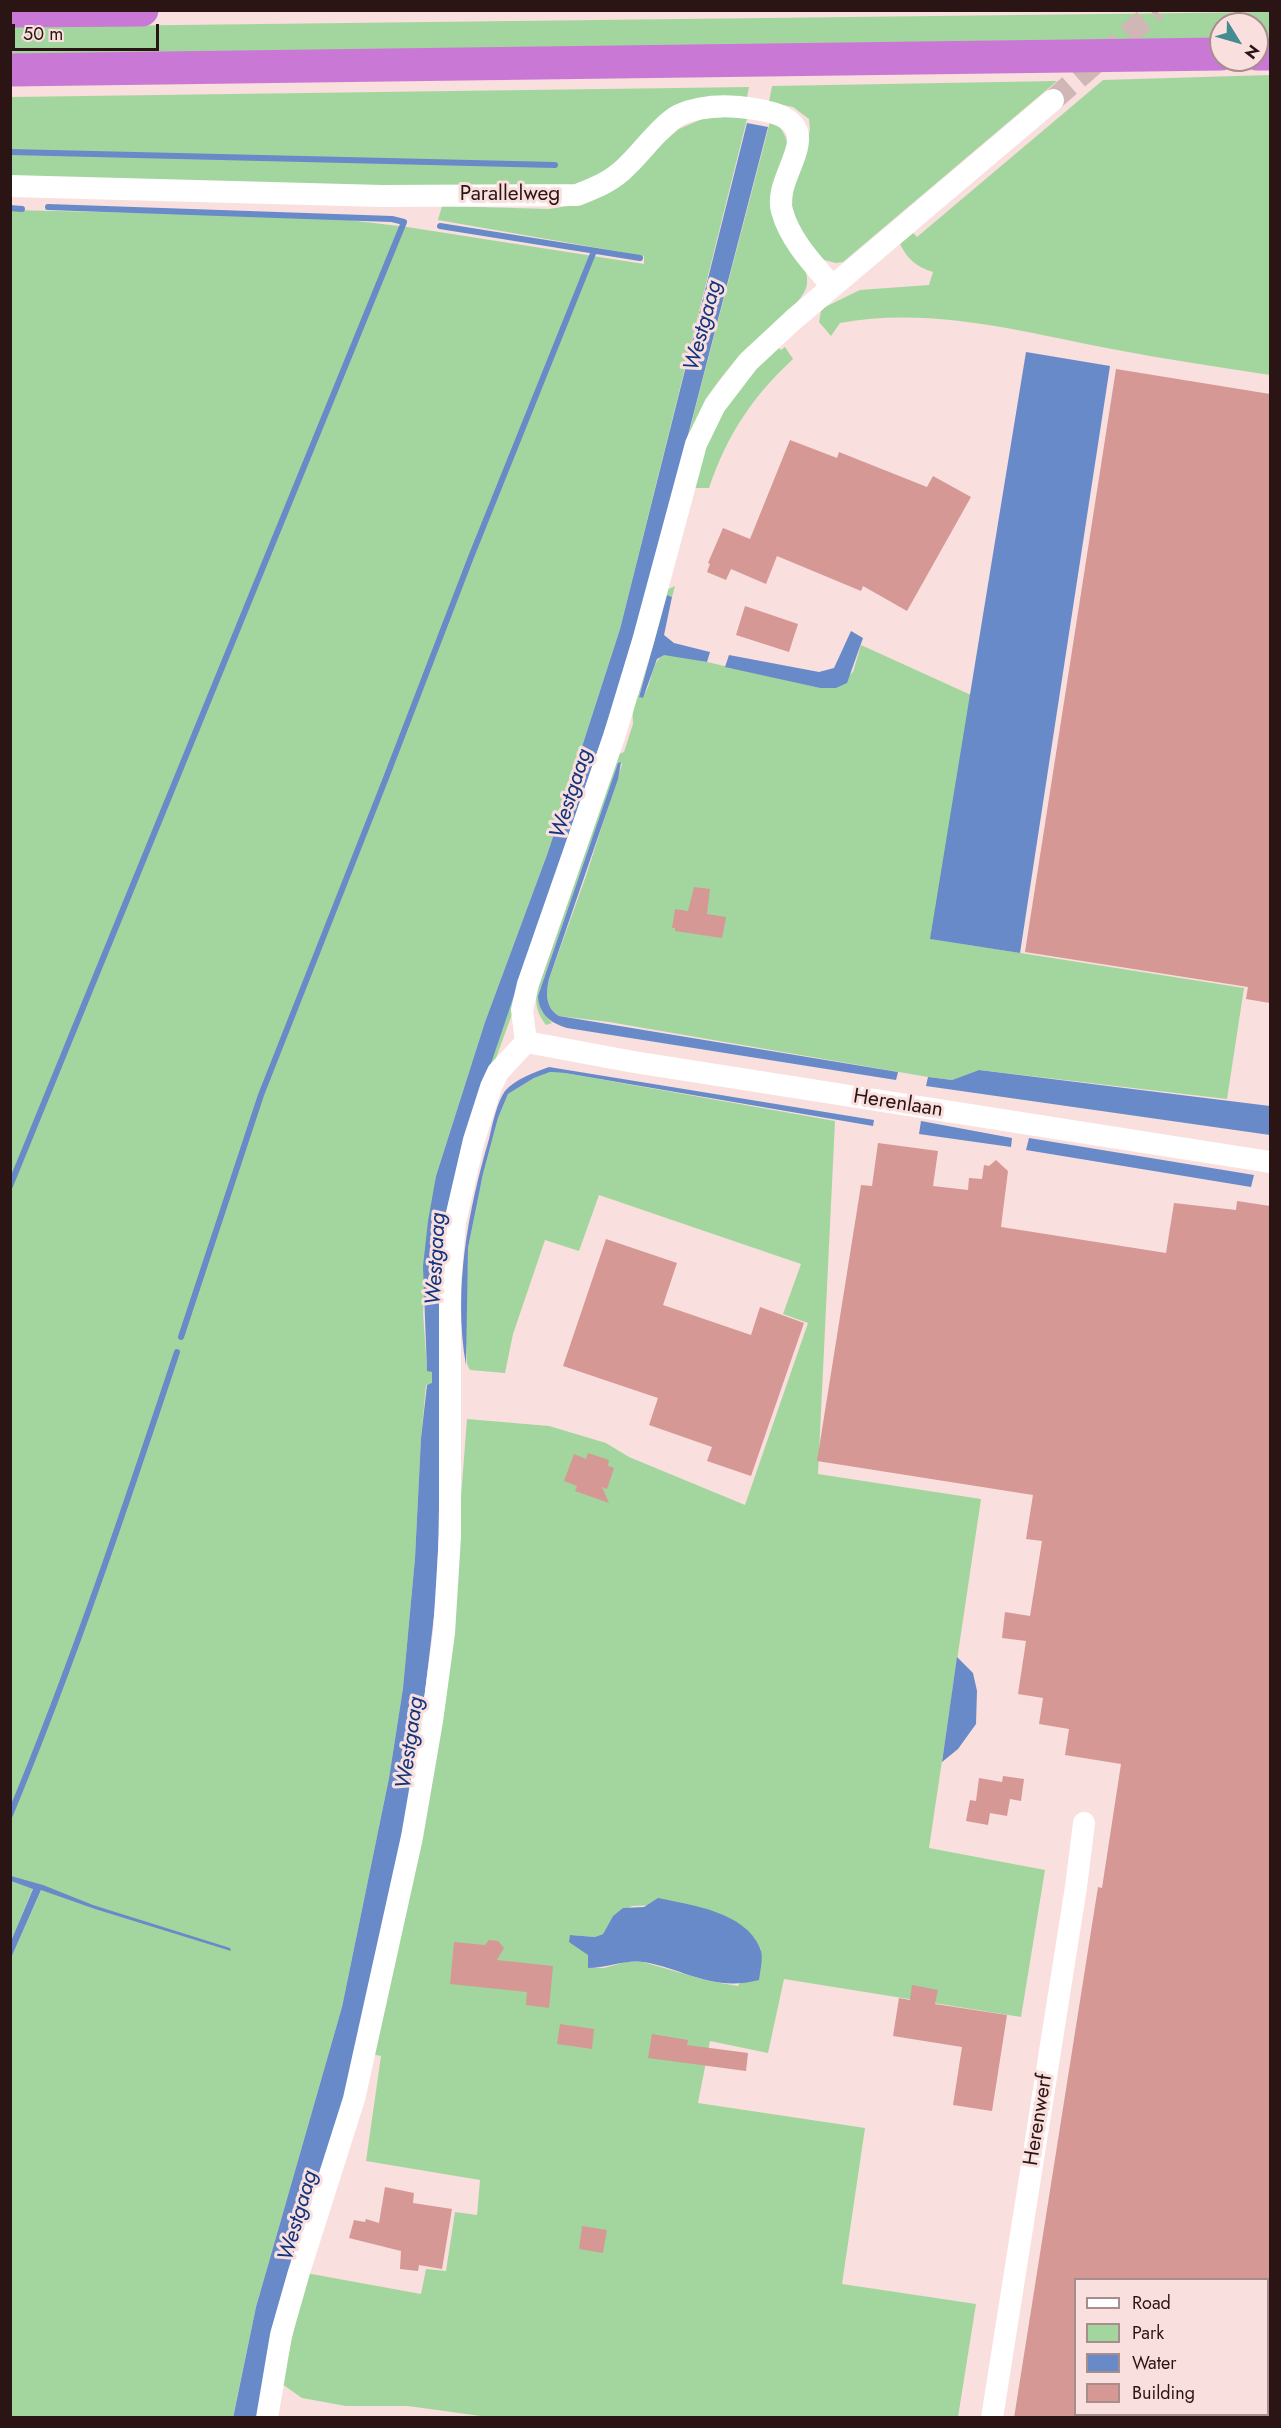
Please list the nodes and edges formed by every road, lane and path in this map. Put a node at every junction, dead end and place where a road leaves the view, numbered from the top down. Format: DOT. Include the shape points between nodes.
graph roads {
  1 [pos="142,10"];
  2 [pos="10,11"];
  3 [pos="1209,54"];
  4 [pos="10,70"];
  5 [pos="1053,100"];
  6 [pos="10,186"];
  7 [pos="832,286"];
  8 [pos="526,1042"];
  9 [pos="1270,1162"];
  10 [pos="1084,1822"];
  11 [pos="267,2418"];
  12 [pos="992,2418"];
  1 -- 2 [label="highway"];
  3 -- 4 [label="highway"];
  5 -- 7 [label="street"];
  6 -- 7 [label="street, Parallelweg" via="382,196 577,195 603,185 626,168 678,116 734,105 774,112 793,126 798,139 796,155 781,192 781,209 791,235"];
  7 -- 8 [label="street" via="747,362 715,405 696,444 614,737 528,984 522,1010"];
  8 -- 9 [label="street, Herenlaan"];
  8 -- 11 [label="street" via="498,1072 491,1087 454,1222 450,1283 450,1536 444,1633 432,1721 412,1837 356,2087 281,2335"];
  10 -- 12 [label="street, Herenwerf"];
}
